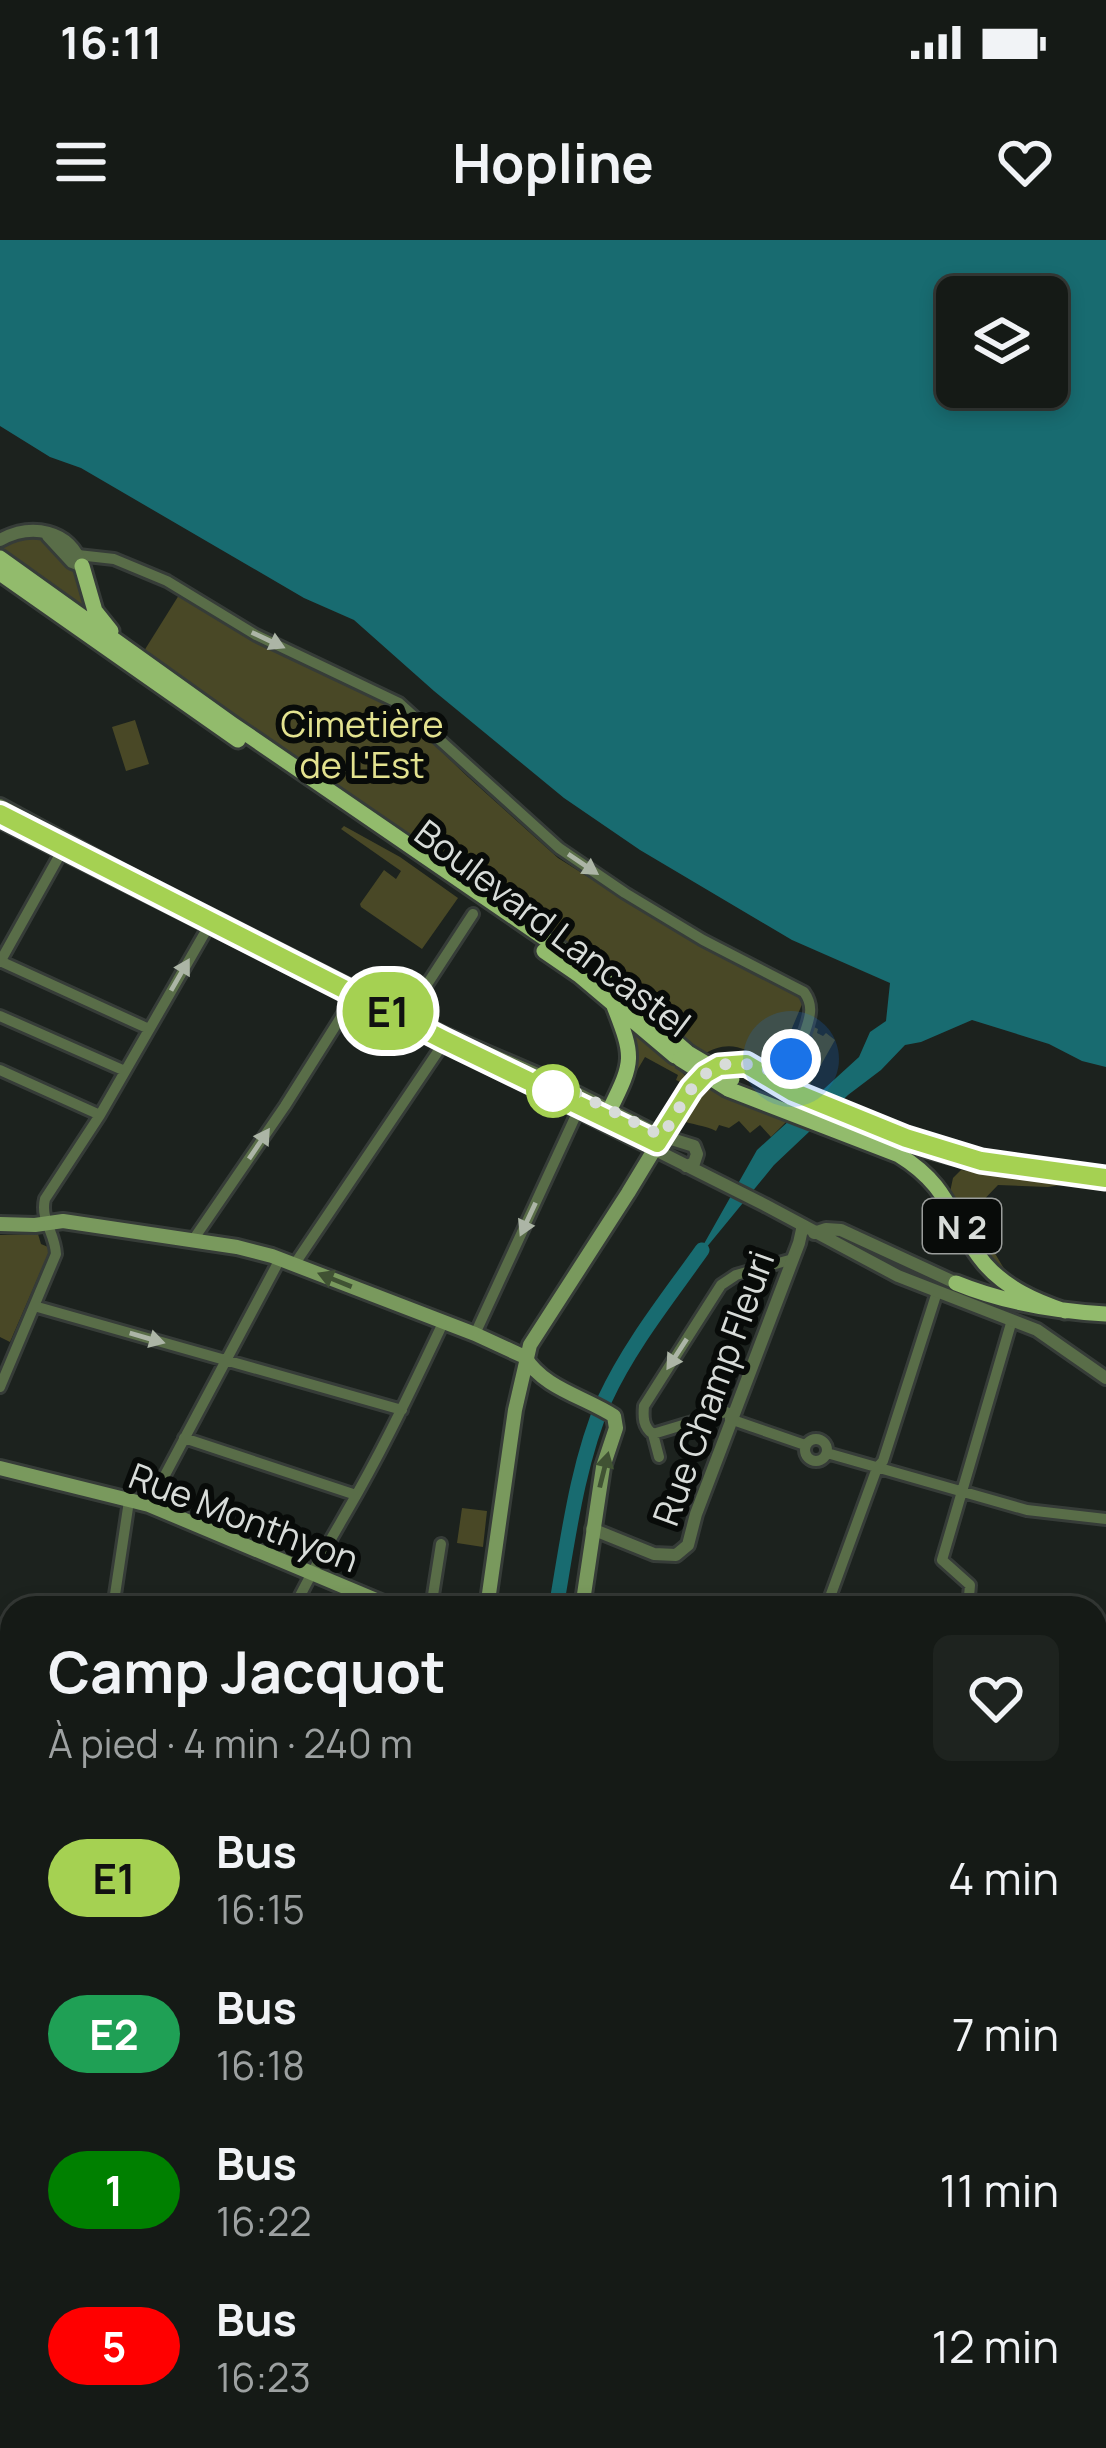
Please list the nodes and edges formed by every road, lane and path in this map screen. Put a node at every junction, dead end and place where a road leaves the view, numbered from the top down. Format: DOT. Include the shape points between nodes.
graph roads {
  1 [pos="0,540"];
  2 [pos="80,561"];
  3 [pos="121,563"];
  4 [pos="102,564"];
  5 [pos="3,565"];
  6 [pos="0,582"];
  7 [pos="88,586"];
  8 [pos="118,649"];
  9 [pos="0,805"];
  10 [pos="0,821"];
  11 [pos="62,851"];
  12 [pos="473,914"];
  13 [pos="211,921"];
  14 [pos="0,961"];
  15 [pos="353,998"];
  16 [pos="613,1004"];
  17 [pos="407,1015"];
  18 [pos="0,1016"];
  19 [pos="149,1029"];
  20 [pos="443,1044"];
  21 [pos="684,1056"];
  22 [pos="756,1069"];
  23 [pos="0,1070"];
  24 [pos="125,1071"];
  25 [pos="789,1102"];
  26 [pos="577,1113"];
  27 [pos="100,1114"];
  28 [pos="608,1118"];
  29 [pos="866,1132"];
  30 [pos="658,1143"];
  31 [pos="684,1166"];
  32 [pos="1106,1178"];
  33 [pos="46,1221"];
  34 [pos="0,1224"];
  35 [pos="809,1229"];
  36 [pos="193,1240"];
  37 [pos="793,1259"];
  38 [pos="287,1262"];
  39 [pos="956,1283"];
  40 [pos="937,1292"];
  41 [pos="34,1306"];
  42 [pos="1065,1311"];
  43 [pos="1106,1314"];
  44 [pos="1012,1320"];
  45 [pos="443,1323"];
  46 [pos="475,1334"];
  47 [pos="525,1357"];
  48 [pos="224,1360"];
  49 [pos="1106,1378"];
  50 [pos="552,1383"];
  51 [pos="0,1387"];
  52 [pos="519,1390"];
  53 [pos="402,1411"];
  54 [pos="731,1417"];
  55 [pos="652,1434"];
  56 [pos="184,1438"];
  57 [pos="659,1457"];
  58 [pos="0,1468"];
  59 [pos="877,1468"];
  60 [pos="960,1492"];
  61 [pos="356,1495"];
  62 [pos="128,1501"];
  63 [pos="149,1505"];
  64 [pos="1106,1519"];
  65 [pos="591,1536"];
  66 [pos="441,1544"];
  67 [pos="311,1573"];
  68 [pos="115,1596"];
  69 [pos="300,1596"];
  70 [pos="366,1596"];
  71 [pos="433,1596"];
  72 [pos="489,1596"];
  73 [pos="584,1596"];
  74 [pos="830,1596"];
  75 [pos="969,1596"];
  1 -- 2 [label="street" via="45,532"];
  2 -- 3 [label="street"];
  2 -- 4 [label="street"];
  2 -- 7 [label="main road"];
  3 -- 4 [label="street"];
  3 -- 22 [label="street, one-way" via="399,703 559,848 703,940 804,992 811,1014 801,1056"];
  4 -- 7 [label="street"];
  5 -- 8 [label="main road, N 2"];
  6 -- 8 [label="main road" via="83,638"];
  7 -- 8 [label="main road"];
  8 -- 16 [label="main road, Boulevard Lancastel / N 2"];
  8 -- 21 [label="main road, Boulevard Lancastel / N 2" via="601,977"];
  9 -- 13 [label="street"];
  10 -- 11 [label="street"];
  11 -- 13 [label="street"];
  11 -- 14 [label="street"];
  12 -- 17 [label="street"];
  13 -- 15 [label="street"];
  13 -- 17 [label="street"];
  19 -- 13 [label="street, one-way"];
  14 -- 19 [label="street"];
  15 -- 20 [label="street"];
  36 -- 15 [label="street, one-way"];
  16 -- 21 [label="main road, Boulevard Lancastel / N 2"];
  16 -- 28 [label="main road" via="630,1066"];
  17 -- 28 [label="street"];
  18 -- 24 [label="street"];
  19 -- 24 [label="street"];
  20 -- 26 [label="street"];
  20 -- 38 [label="street"];
  21 -- 25 [label="main road, Boulevard Lancastel / N 2, bridge" via="730,1084"];
  22 -- 25 [label="main road"];
  22 -- 30 [label="main road" via="719,1066 705,1074"];
  23 -- 27 [label="street"];
  24 -- 27 [label="street"];
  25 -- 29 [label="main road, Boulevard Lancastel / N 2"];
  26 -- 28 [label="street"];
  26 -- 46 [label="street, one-way"];
  27 -- 33 [label="street" via="45,1199"];
  28 -- 30 [label="street"];
  29 -- 32 [label="main road, N 2" via="981,1161"];
  29 -- 42 [label="main road, Boulevard Lancastel / N 2" via="933,1179 994,1272"];
  30 -- 31 [label="street"];
  30 -- 31 [label="street" via="694,1146 694,1162"];
  30 -- 47 [label="main road"];
  31 -- 35 [label="street"];
  33 -- 34 [label="main road"];
  33 -- 36 [label="main road"];
  33 -- 41 [label="street" via="56,1254"];
  35 -- 37 [label="street, Rue Champ Fleuri"];
  35 -- 39 [label="street" via="841,1230"];
  35 -- 40 [label="street"];
  36 -- 38 [label="main road"];
  37 -- 54 [label="street, Rue Champ Fleuri"];
  37 -- 55 [label="street, one-way" via="721,1285 644,1406"];
  45 -- 38 [label="main road, one-way"];
  38 -- 48 [label="street"];
  39 -- 42 [label="main road"];
  40 -- 44 [label="street"];
  40 -- 59 [label="street"];
  41 -- 48 [label="street, one-way"];
  41 -- 51 [label="street"];
  42 -- 43 [label="main road, N 2"];
  44 -- 49 [label="street"];
  44 -- 60 [label="street"];
  45 -- 46 [label="main road"];
  45 -- 53 [label="street"];
  46 -- 47 [label="main road"];
  47 -- 50 [label="main road"];
  47 -- 52 [label="main road"];
  48 -- 53 [label="street"];
  48 -- 56 [label="street"];
  50 -- 52 [label="main road"];
  65 -- 50 [label="main road, one-way" via="614,1416"];
  52 -- 72 [label="main road"];
  53 -- 61 [label="street"];
  54 -- 55 [label="street"];
  54 -- 59 [label="street" via="805,1445 820,1439 827,1453"];
  54 -- 65 [label="street, Rue Champ Fleuri" via="683,1552 654,1554"];
  55 -- 57 [label="street"];
  56 -- 61 [label="street"];
  56 -- 63 [label="street"];
  58 -- 62 [label="main road, Rue Monthyon"];
  59 -- 60 [label="street"];
  59 -- 74 [label="street"];
  60 -- 64 [label="street"];
  60 -- 75 [label="street" via="942,1560 970,1585"];
  61 -- 67 [label="street"];
  62 -- 63 [label="main road, Rue Monthyon"];
  62 -- 68 [label="street"];
  63 -- 67 [label="main road, Rue Monthyon"];
  65 -- 73 [label="main road"];
  66 -- 71 [label="street"];
  67 -- 69 [label="street"];
  67 -- 70 [label="main road, Rue Monthyon"];
}
